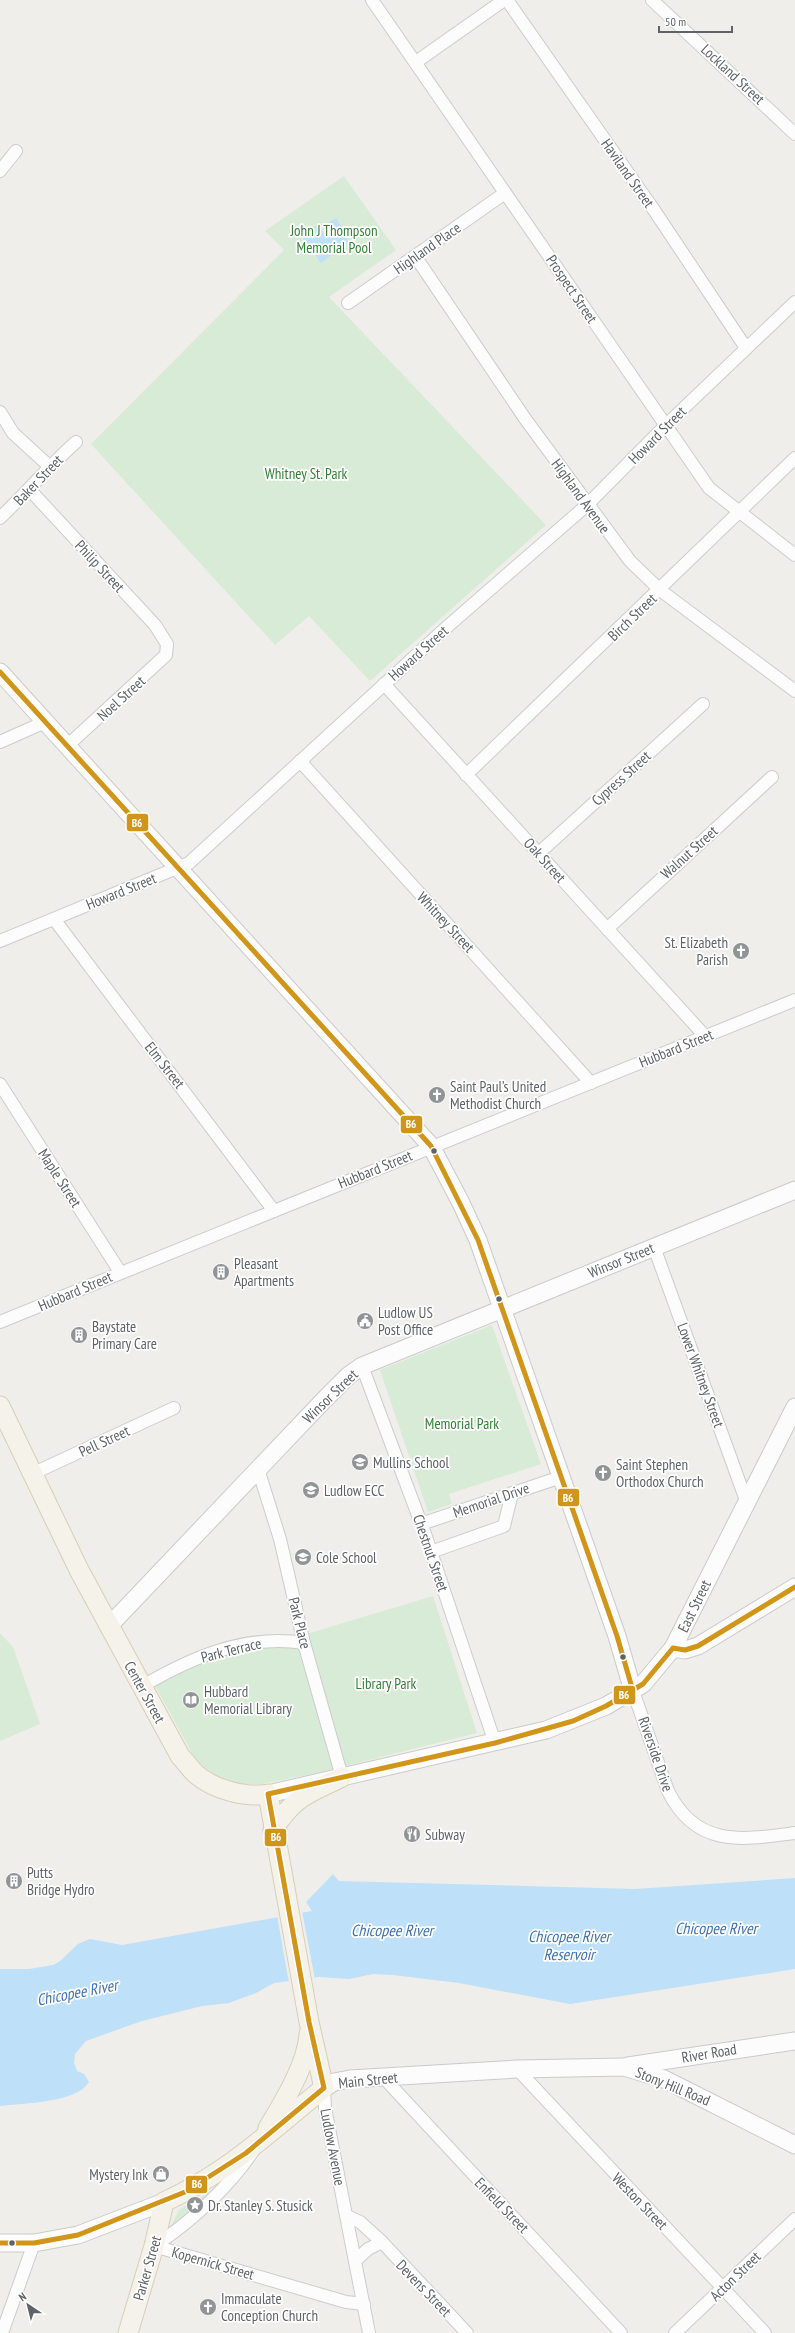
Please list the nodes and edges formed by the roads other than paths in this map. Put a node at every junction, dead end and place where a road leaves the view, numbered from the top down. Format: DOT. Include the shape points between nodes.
graph roads {
  1 [pos="372,0"];
  2 [pos="504,0"];
  3 [pos="507,0"];
  4 [pos="652,0"];
  5 [pos="416,62"];
  6 [pos="795,134"];
  7 [pos="16,151"];
  8 [pos="0,171"];
  9 [pos="505,193"];
  10 [pos="415,256"];
  11 [pos="795,302"];
  12 [pos="348,303"];
  13 [pos="746,348"];
  14 [pos="0,412"];
  15 [pos="665,426"];
  16 [pos="76,442"];
  17 [pos="795,458"];
  18 [pos="49,466"];
  19 [pos="30,490"];
  20 [pos="587,505"];
  21 [pos="739,512"];
  22 [pos="0,518"];
  23 [pos="795,555"];
  24 [pos="660,590"];
  25 [pos="167,644"];
  26 [pos="0,672"];
  27 [pos="384,684"];
  28 [pos="795,692"];
  29 [pos="703,704"];
  30 [pos="45,722"];
  31 [pos="0,742"];
  32 [pos="66,747"];
  33 [pos="300,761"];
  34 [pos="466,775"];
  35 [pos="772,777"];
  36 [pos="539,854"];
  37 [pos="177,869"];
  38 [pos="54,919"];
  39 [pos="607,929"];
  40 [pos="0,941"];
  41 [pos="795,1000"];
  42 [pos="705,1036"];
  43 [pos="0,1084"];
  44 [pos="591,1084"];
  45 [pos="431,1146"];
  46 [pos="795,1190"];
  47 [pos="274,1211"];
  48 [pos="654,1247"];
  49 [pos="120,1272"];
  50 [pos="503,1308"];
  51 [pos="0,1322"];
  52 [pos="362,1366"];
  53 [pos="0,1406"];
  54 [pos="795,1407"];
  55 [pos="174,1408"];
  56 [pos="258,1469"];
  57 [pos="34,1473"];
  58 [pos="561,1477"];
  59 [pos="512,1493"];
  60 [pos="747,1503"];
  61 [pos="421,1524"];
  62 [pos="431,1552"];
  63 [pos="795,1587"];
  64 [pos="109,1626"];
  65 [pos="304,1643"];
  66 [pos="673,1648"];
  67 [pos="141,1687"];
  68 [pos="633,1691"];
  69 [pos="495,1743"];
  70 [pos="342,1777"];
  71 [pos="215,1786"];
  72 [pos="268,1794"];
  73 [pos="273,1830"];
  74 [pos="795,1833"];
  75 [pos="309,2022"];
  76 [pos="795,2041"];
  77 [pos="624,2067"];
  78 [pos="517,2069"];
  79 [pos="445,2072"];
  80 [pos="383,2077"];
  81 [pos="324,2088"];
  82 [pos="257,2144"];
  83 [pos="795,2145"];
  84 [pos="164,2202"];
  85 [pos="347,2216"];
  86 [pos="795,2220"];
  87 [pos="382,2242"];
  88 [pos="0,2243"];
  89 [pos="34,2243"];
  90 [pos="154,2246"];
  91 [pos="356,2260"];
  92 [pos="722,2288"];
  93 [pos="364,2304"];
  94 [pos="2,2333"];
  95 [pos="128,2333"];
  96 [pos="369,2333"];
  97 [pos="467,2333"];
  98 [pos="621,2333"];
  99 [pos="675,2333"];
  100 [pos="765,2333"];
  1 -- 5 [label="street, Prospect Street"];
  2 -- 5 [label="street"];
  3 -- 13 [label="street, Haviland Street" via="650,204"];
  4 -- 6 [label="street, Lockland Street"];
  5 -- 9 [label="street, Prospect Street"];
  7 -- 8 [label="street"];
  9 -- 10 [label="street, Highland Place"];
  9 -- 15 [label="street, Prospect Street"];
  10 -- 12 [label="street, Highland Place"];
  10 -- 20 [label="street, Highland Avenue"];
  11 -- 13 [label="street, Howard Street"];
  13 -- 15 [label="street, Howard Street"];
  14 -- 18 [label="street" via="13,433"];
  15 -- 20 [label="street, Howard Street"];
  15 -- 21 [label="street, Prospect Street" via="709,488"];
  16 -- 18 [label="street, Baker Street"];
  17 -- 21 [label="street, Birch Street"];
  18 -- 19 [label="street, Baker Street"];
  19 -- 22 [label="street, Baker Street"];
  19 -- 25 [label="street, Philip Street" via="155,625"];
  20 -- 24 [label="street, Highland Avenue" via="630,561"];
  20 -- 27 [label="street, Howard Street"];
  21 -- 23 [label="street, Prospect Street"];
  21 -- 24 [label="street, Birch Street"];
  24 -- 28 [label="street, Highland Avenue"];
  24 -- 34 [label="street, Birch Street"];
  25 -- 32 [label="street, Noel Street" via="166,655"];
  26 -- 30 [label="street"];
  27 -- 33 [label="street, Howard Street"];
  27 -- 34 [label="street, Oak Street"];
  29 -- 36 [label="street, Cypress Street"];
  30 -- 31 [label="street"];
  30 -- 32 [label="street"];
  32 -- 37 [label="street"];
  33 -- 37 [label="street, Howard Street" via="189,862"];
  33 -- 44 [label="street, Whitney Street"];
  34 -- 36 [label="street, Oak Street"];
  35 -- 39 [label="street, Walnut Street"];
  36 -- 39 [label="street, Oak Street"];
  37 -- 38 [label="street, Howard Street"];
  37 -- 45 [label="street"];
  38 -- 40 [label="street, Howard Street"];
  38 -- 47 [label="street, Elm Street"];
  39 -- 42 [label="street, Oak Street"];
  41 -- 42 [label="street, Hubbard Street"];
  42 -- 44 [label="street, Hubbard Street"];
  43 -- 49 [label="street, Maple Street"];
  44 -- 45 [label="street, Hubbard Street"];
  45 -- 47 [label="street, Hubbard Street"];
  45 -- 50 [label="street" via="464,1209"];
  46 -- 48 [label="street, Winsor Street"];
  47 -- 49 [label="street, Hubbard Street"];
  48 -- 50 [label="street, Winsor Street"];
  48 -- 60 [label="street, Lower Whitney Street"];
  49 -- 51 [label="street, Hubbard Street"];
  50 -- 52 [label="street, Winsor Street"];
  50 -- 58 [label="street"];
  52 -- 56 [label="street, Winsor Street" via="348,1376"];
  52 -- 61 [label="street, Chestnut Street"];
  53 -- 57 [label="main road, Center Street"];
  54 -- 60 [label="street, East Street"];
  55 -- 57 [label="street, Pell Street"];
  56 -- 64 [label="street, Winsor Street"];
  56 -- 65 [label="street, Park Place" via="280,1539"];
  57 -- 64 [label="main road, Center Street" via="79,1570"];
  58 -- 59 [label="street, Memorial Drive"];
  58 -- 68 [label="street" via="617,1636"];
  59 -- 61 [label="street, Memorial Drive"];
  59 -- 62 [label="street" via="504,1526"];
  60 -- 66 [label="street, East Street" via="693,1604"];
  61 -- 62 [label="street, Chestnut Street"];
  62 -- 69 [label="street, Chestnut Street"];
  63 -- 66 [label="street" via="698,1646 685,1650"];
  64 -- 67 [label="main road, Center Street"];
  65 -- 67 [label="street, Park Terrace" via="285,1640 260,1641 208,1652"];
  65 -- 70 [label="street, Park Place"];
  66 -- 68 [label="street, East Street" via="650,1677"];
  67 -- 71 [label="main road, Center Street" via="180,1756 198,1775"];
  68 -- 69 [label="street, East Street" via="573,1721"];
  68 -- 74 [label="street, Riverside Drive" via="672,1801 693,1822 716,1836 749,1839"];
  69 -- 70 [label="street, East Street"];
  70 -- 72 [label="street, East Street"];
  70 -- 73 [label="main road" via="305,1795 291,1805"];
  71 -- 72 [label="main road, Center Street" via="247,1795"];
  71 -- 73 [label="main road" via="256,1810"];
  72 -- 73 [label="main road"];
  73 -- 75 [label="main road, Ludlow Avenue"];
  75 -- 81 [label="main road, Ludlow Avenue"];
  75 -- 82 [label="main road" via="304,2057 284,2102"];
  76 -- 77 [label="street, River Road"];
  77 -- 78 [label="street, Stony Hill Road"];
  77 -- 83 [label="street, Stony Hill Road" via="664,2079"];
  78 -- 79 [label="street, Stony Hill Road"];
  78 -- 92 [label="street, Weston Street"];
  79 -- 80 [label="street, Main Street"];
  80 -- 81 [label="street, Main Street" via="350,2079 334,2082"];
  80 -- 98 [label="street, Enfield Street"];
  81 -- 82 [label="main road, Main Street"];
  81 -- 85 [label="street, Ludlow Avenue" via="325,2108"];
  82 -- 84 [label="main road, Main Street" via="207,2180"];
  82 -- 90 [label="street" via="240,2171 228,2184"];
  84 -- 89 [label="street, Main Street" via="78,2235"];
  84 -- 90 [label="main road, Parker Street"];
  85 -- 87 [label="street, Devens Street" via="360,2222"];
  85 -- 91 [label="street, Ludlow Avenue"];
  86 -- 92 [label="street, Acton Street"];
  87 -- 91 [label="street"];
  87 -- 97 [label="street, Devens Street"];
  88 -- 89 [label="street, Main Street"];
  89 -- 94 [label="street"];
  90 -- 93 [label="street, Kopernick Street" via="346,2302"];
  90 -- 95 [label="main road, Parker Street"];
  91 -- 93 [label="street, Ludlow Avenue"];
  92 -- 99 [label="street, Acton Street"];
  92 -- 100 [label="street, Weston Street"];
  93 -- 96 [label="street, Ludlow Avenue"];
}
